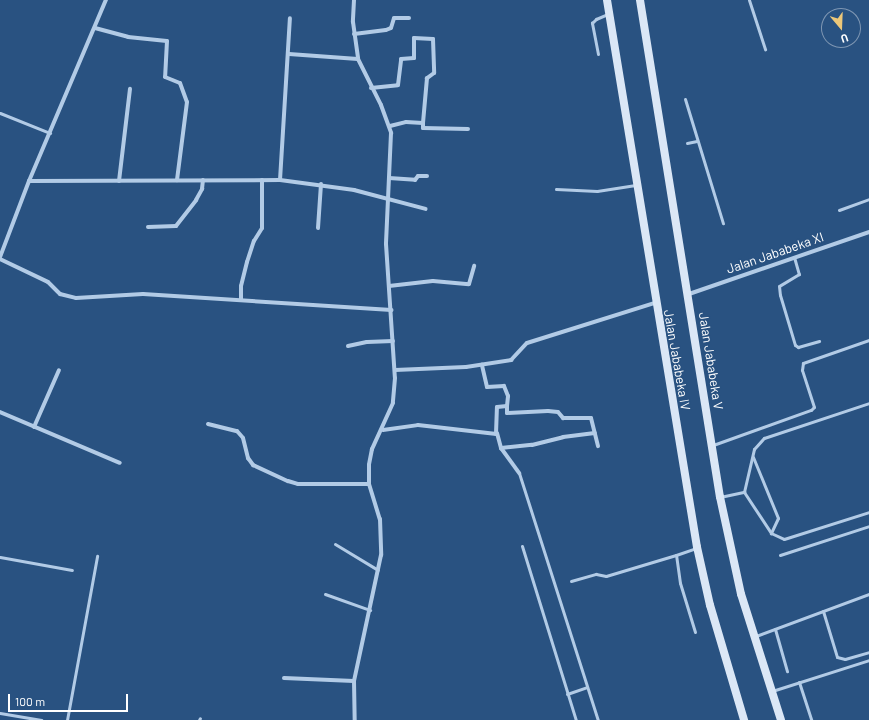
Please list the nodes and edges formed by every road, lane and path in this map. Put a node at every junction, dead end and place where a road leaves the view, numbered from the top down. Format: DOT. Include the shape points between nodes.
graph roads {
  1 [pos="106,0"];
  2 [pos="354,0"];
  3 [pos="607,0"];
  4 [pos="640,0"];
  5 [pos="749,0"];
  6 [pos="610,14"];
  7 [pos="290,18"];
  8 [pos="409,18"];
  9 [pos="95,28"];
  10 [pos="354,34"];
  11 [pos="765,49"];
  12 [pos="289,54"];
  13 [pos="598,54"];
  14 [pos="358,59"];
  15 [pos="370,88"];
  16 [pos="130,89"];
  17 [pos="685,99"];
  18 [pos="0,113"];
  19 [pos="423,123"];
  20 [pos="390,126"];
  21 [pos="468,129"];
  22 [pos="50,133"];
  23 [pos="697,141"];
  24 [pos="687,143"];
  25 [pos="427,176"];
  26 [pos="389,178"];
  27 [pos="177,180"];
  28 [pos="203,180"];
  29 [pos="262,180"];
  30 [pos="280,180"];
  31 [pos="29,181"];
  32 [pos="118,181"];
  33 [pos="321,184"];
  34 [pos="638,185"];
  35 [pos="556,189"];
  36 [pos="869,199"];
  37 [pos="388,200"];
  38 [pos="426,209"];
  39 [pos="839,210"];
  40 [pos="723,223"];
  41 [pos="148,227"];
  42 [pos="318,228"];
  43 [pos="869,232"];
  44 [pos="794,256"];
  45 [pos="0,258"];
  46 [pos="474,266"];
  47 [pos="389,286"];
  48 [pos="688,294"];
  49 [pos="241,299"];
  50 [pos="655,303"];
  51 [pos="391,310"];
  52 [pos="869,340"];
  53 [pos="393,341"];
  54 [pos="819,341"];
  55 [pos="348,346"];
  56 [pos="482,365"];
  57 [pos="59,370"];
  58 [pos="395,370"];
  59 [pos="869,403"];
  60 [pos="507,406"];
  61 [pos="0,412"];
  62 [pos="208,424"];
  63 [pos="34,427"];
  64 [pos="383,430"];
  65 [pos="497,433"];
  66 [pos="595,433"];
  67 [pos="712,445"];
  68 [pos="598,446"];
  69 [pos="501,448"];
  70 [pos="753,457"];
  71 [pos="120,463"];
  72 [pos="519,473"];
  73 [pos="368,484"];
  74 [pos="744,492"];
  75 [pos="720,497"];
  76 [pos="869,512"];
  77 [pos="869,526"];
  78 [pos="771,533"];
  79 [pos="335,544"];
  80 [pos="522,546"];
  81 [pos="697,547"];
  82 [pos="676,555"];
  83 [pos="780,555"];
  84 [pos="97,556"];
  85 [pos="0,557"];
  86 [pos="72,570"];
  87 [pos="378,570"];
  88 [pos="571,581"];
  89 [pos="325,594"];
  90 [pos="869,594"];
  91 [pos="370,610"];
  92 [pos="823,612"];
  93 [pos="775,629"];
  94 [pos="695,632"];
  95 [pos="753,637"];
  96 [pos="869,652"];
  97 [pos="869,660"];
  98 [pos="787,671"];
  99 [pos="284,678"];
  100 [pos="354,681"];
  101 [pos="799,682"];
  102 [pos="587,688"];
  103 [pos="771,691"];
  104 [pos="568,694"];
  105 [pos="0,713"];
  106 [pos="41,720"];
  107 [pos="67,720"];
  108 [pos="355,720"];
  109 [pos="576,720"];
  110 [pos="598,720"];
  111 [pos="744,720"];
  112 [pos="781,720"];
  113 [pos="811,720"];
  1 -- 9 [label="street"];
  2 -- 10 [label="street"];
  3 -- 6 [label="street, Jalan Jababeka IV"];
  4 -- 48 [label="street, Jalan Jababeka V"];
  5 -- 11 [label="lane"];
  6 -- 13 [label="lane" via="596,18 592,23"];
  6 -- 34 [label="street, Jalan Jababeka IV"];
  7 -- 12 [label="street"];
  8 -- 10 [label="street" via="394,18 391,28 386,30"];
  9 -- 22 [label="street"];
  9 -- 27 [label="street" via="128,37 167,41 165,77 180,83 187,102"];
  10 -- 14 [label="street"];
  12 -- 14 [label="street"];
  12 -- 30 [label="street"];
  14 -- 15 [label="street"];
  15 -- 19 [label="street" via="398,85 400,59 414,58 414,38 433,39 434,73 427,78"];
  15 -- 20 [label="street"];
  16 -- 32 [label="street"];
  17 -- 23 [label="lane"];
  18 -- 22 [label="lane"];
  19 -- 20 [label="street" via="406,122"];
  19 -- 21 [label="street" via="423,128"];
  20 -- 26 [label="street"];
  22 -- 31 [label="street"];
  23 -- 24 [label="lane"];
  23 -- 40 [label="lane"];
  25 -- 26 [label="street" via="418,176 415,180"];
  26 -- 37 [label="street"];
  27 -- 28 [label="street"];
  27 -- 32 [label="street"];
  28 -- 29 [label="street"];
  28 -- 41 [label="street" via="202,189 196,200 176,226"];
  29 -- 30 [label="street"];
  29 -- 49 [label="street" via="262,228 254,241 247,262 241,286"];
  30 -- 33 [label="street"];
  31 -- 32 [label="street"];
  31 -- 45 [label="street"];
  33 -- 37 [label="street" via="372,193"];
  33 -- 42 [label="street"];
  34 -- 35 [label="lane" via="597,191"];
  34 -- 50 [label="street, Jalan Jababeka IV"];
  36 -- 39 [label="lane"];
  37 -- 38 [label="street"];
  37 -- 47 [label="street" via="386,244"];
  43 -- 44 [label="street, Jalan Jababeka XI"];
  44 -- 48 [label="street, Jalan Jababeka XI"];
  44 -- 54 [label="lane" via="799,274 779,286 780,295 796,346"];
  45 -- 49 [label="street" via="48,282 60,294 76,298 143,294"];
  46 -- 47 [label="street" via="469,284 433,282"];
  47 -- 51 [label="street"];
  48 -- 67 [label="street, Jalan Jababeka V"];
  49 -- 51 [label="street"];
  50 -- 56 [label="street" via="527,343 513,360"];
  50 -- 81 [label="street, Jalan Jababeka IV"];
  51 -- 53 [label="street"];
  52 -- 67 [label="lane" via="803,363 802,370 814,407 810,410"];
  53 -- 55 [label="street"];
  53 -- 58 [label="street"];
  56 -- 58 [label="street"];
  56 -- 60 [label="street" via="487,387 504,386 506,389"];
  57 -- 63 [label="street"];
  58 -- 64 [label="street" via="393,403"];
  59 -- 70 [label="lane" via="764,438 757,444"];
  60 -- 65 [label="street" via="497,407"];
  60 -- 66 [label="street" via="508,413 548,411 558,412 563,418 592,418"];
  61 -- 63 [label="street"];
  62 -- 73 [label="street" via="237,431 243,438 248,458 253,465 288,481 298,484"];
  63 -- 71 [label="street"];
  64 -- 65 [label="street" via="418,425 481,434"];
  64 -- 73 [label="street" via="370,458"];
  65 -- 69 [label="street"];
  66 -- 68 [label="street"];
  66 -- 69 [label="street"];
  67 -- 75 [label="street, Jalan Jababeka V"];
  69 -- 72 [label="street"];
  70 -- 74 [label="lane"];
  70 -- 78 [label="lane" via="778,518"];
  72 -- 102 [label="lane"];
  73 -- 87 [label="street" via="380,518 381,545"];
  74 -- 75 [label="lane"];
  74 -- 78 [label="lane"];
  75 -- 95 [label="street, Jalan Jababeka V" via="734,567"];
  76 -- 78 [label="lane" via="788,539"];
  77 -- 83 [label="lane"];
  79 -- 87 [label="lane"];
  80 -- 104 [label="lane"];
  81 -- 82 [label="lane"];
  81 -- 111 [label="street, Jalan Jababeka IV" via="710,605"];
  82 -- 88 [label="lane" via="606,576 596,574"];
  82 -- 94 [label="lane" via="680,583"];
  84 -- 107 [label="lane"];
  85 -- 86 [label="lane"];
  87 -- 91 [label="street"];
  89 -- 91 [label="lane"];
  90 -- 92 [label="lane"];
  91 -- 100 [label="street"];
  92 -- 93 [label="lane"];
  92 -- 96 [label="lane" via="837,656 845,659"];
  93 -- 95 [label="lane"];
  93 -- 98 [label="lane"];
  95 -- 103 [label="street, Jalan Jababeka V"];
  97 -- 101 [label="lane"];
  99 -- 100 [label="street"];
  100 -- 108 [label="street"];
  101 -- 103 [label="lane"];
  101 -- 113 [label="lane"];
  102 -- 104 [label="lane"];
  102 -- 110 [label="lane"];
  103 -- 112 [label="street, Jalan Jababeka V"];
  104 -- 109 [label="lane"];
  105 -- 106 [label="lane"];
}
